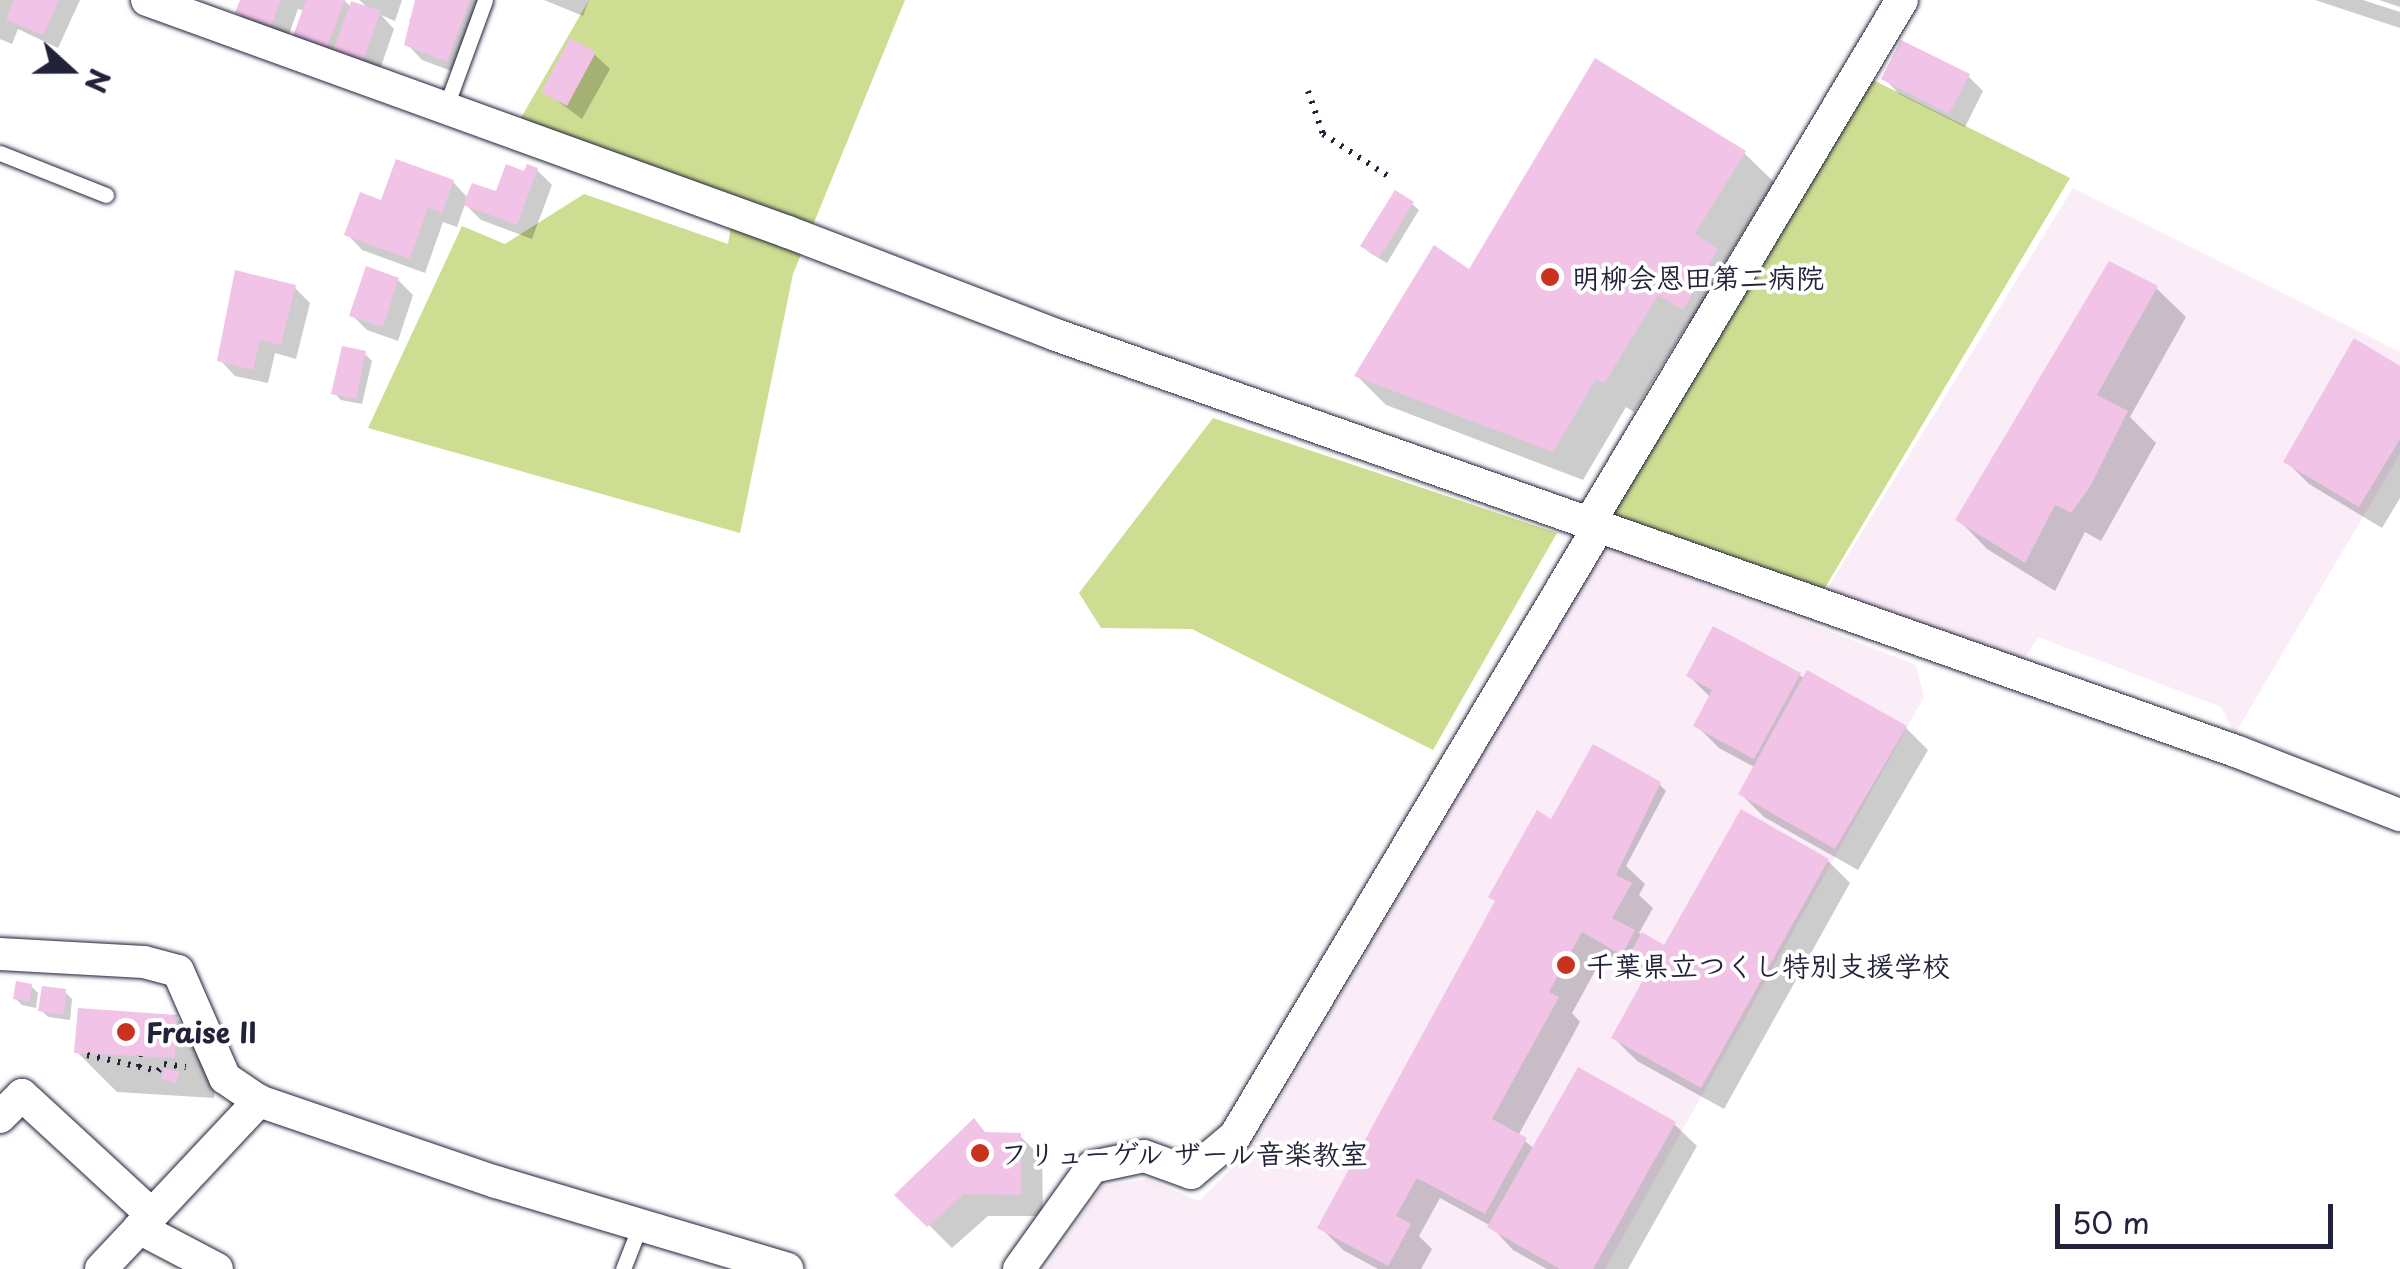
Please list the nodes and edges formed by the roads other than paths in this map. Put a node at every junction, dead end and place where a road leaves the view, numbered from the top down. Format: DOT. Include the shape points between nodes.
graph roads {
  1 [pos="146,0"];
  2 [pos="485,0"];
  3 [pos="1902,0"];
  4 [pos="444,109"];
  5 [pos="0,153"];
  6 [pos="106,195"];
  7 [pos="1594,524"];
  8 [pos="2400,816"];
  9 [pos="0,954"];
  10 [pos="259,1102"];
  11 [pos="0,1117"];
  12 [pos="145,1221"];
  13 [pos="641,1224"];
  14 [pos="101,1269"];
  15 [pos="218,1269"];
  16 [pos="623,1269"];
  17 [pos="787,1269"];
  18 [pos="1018,1269"];
  1 -- 4 [label="street"];
  2 -- 4 [label="lane"];
  3 -- 7 [label="street"];
  4 -- 7 [label="street"];
  5 -- 6 [label="lane"];
  7 -- 8 [label="street"];
  7 -- 18 [label="street" via="1235,1136 1191,1173 1144,1156 1092,1167"];
  9 -- 10 [label="street" via="144,962 178,971 225,1078"];
  10 -- 12 [label="street"];
  10 -- 13 [label="street"];
  11 -- 12 [label="street" via="22,1095"];
  12 -- 14 [label="street"];
  12 -- 15 [label="street"];
  13 -- 16 [label="lane"];
  13 -- 17 [label="street"];
}
